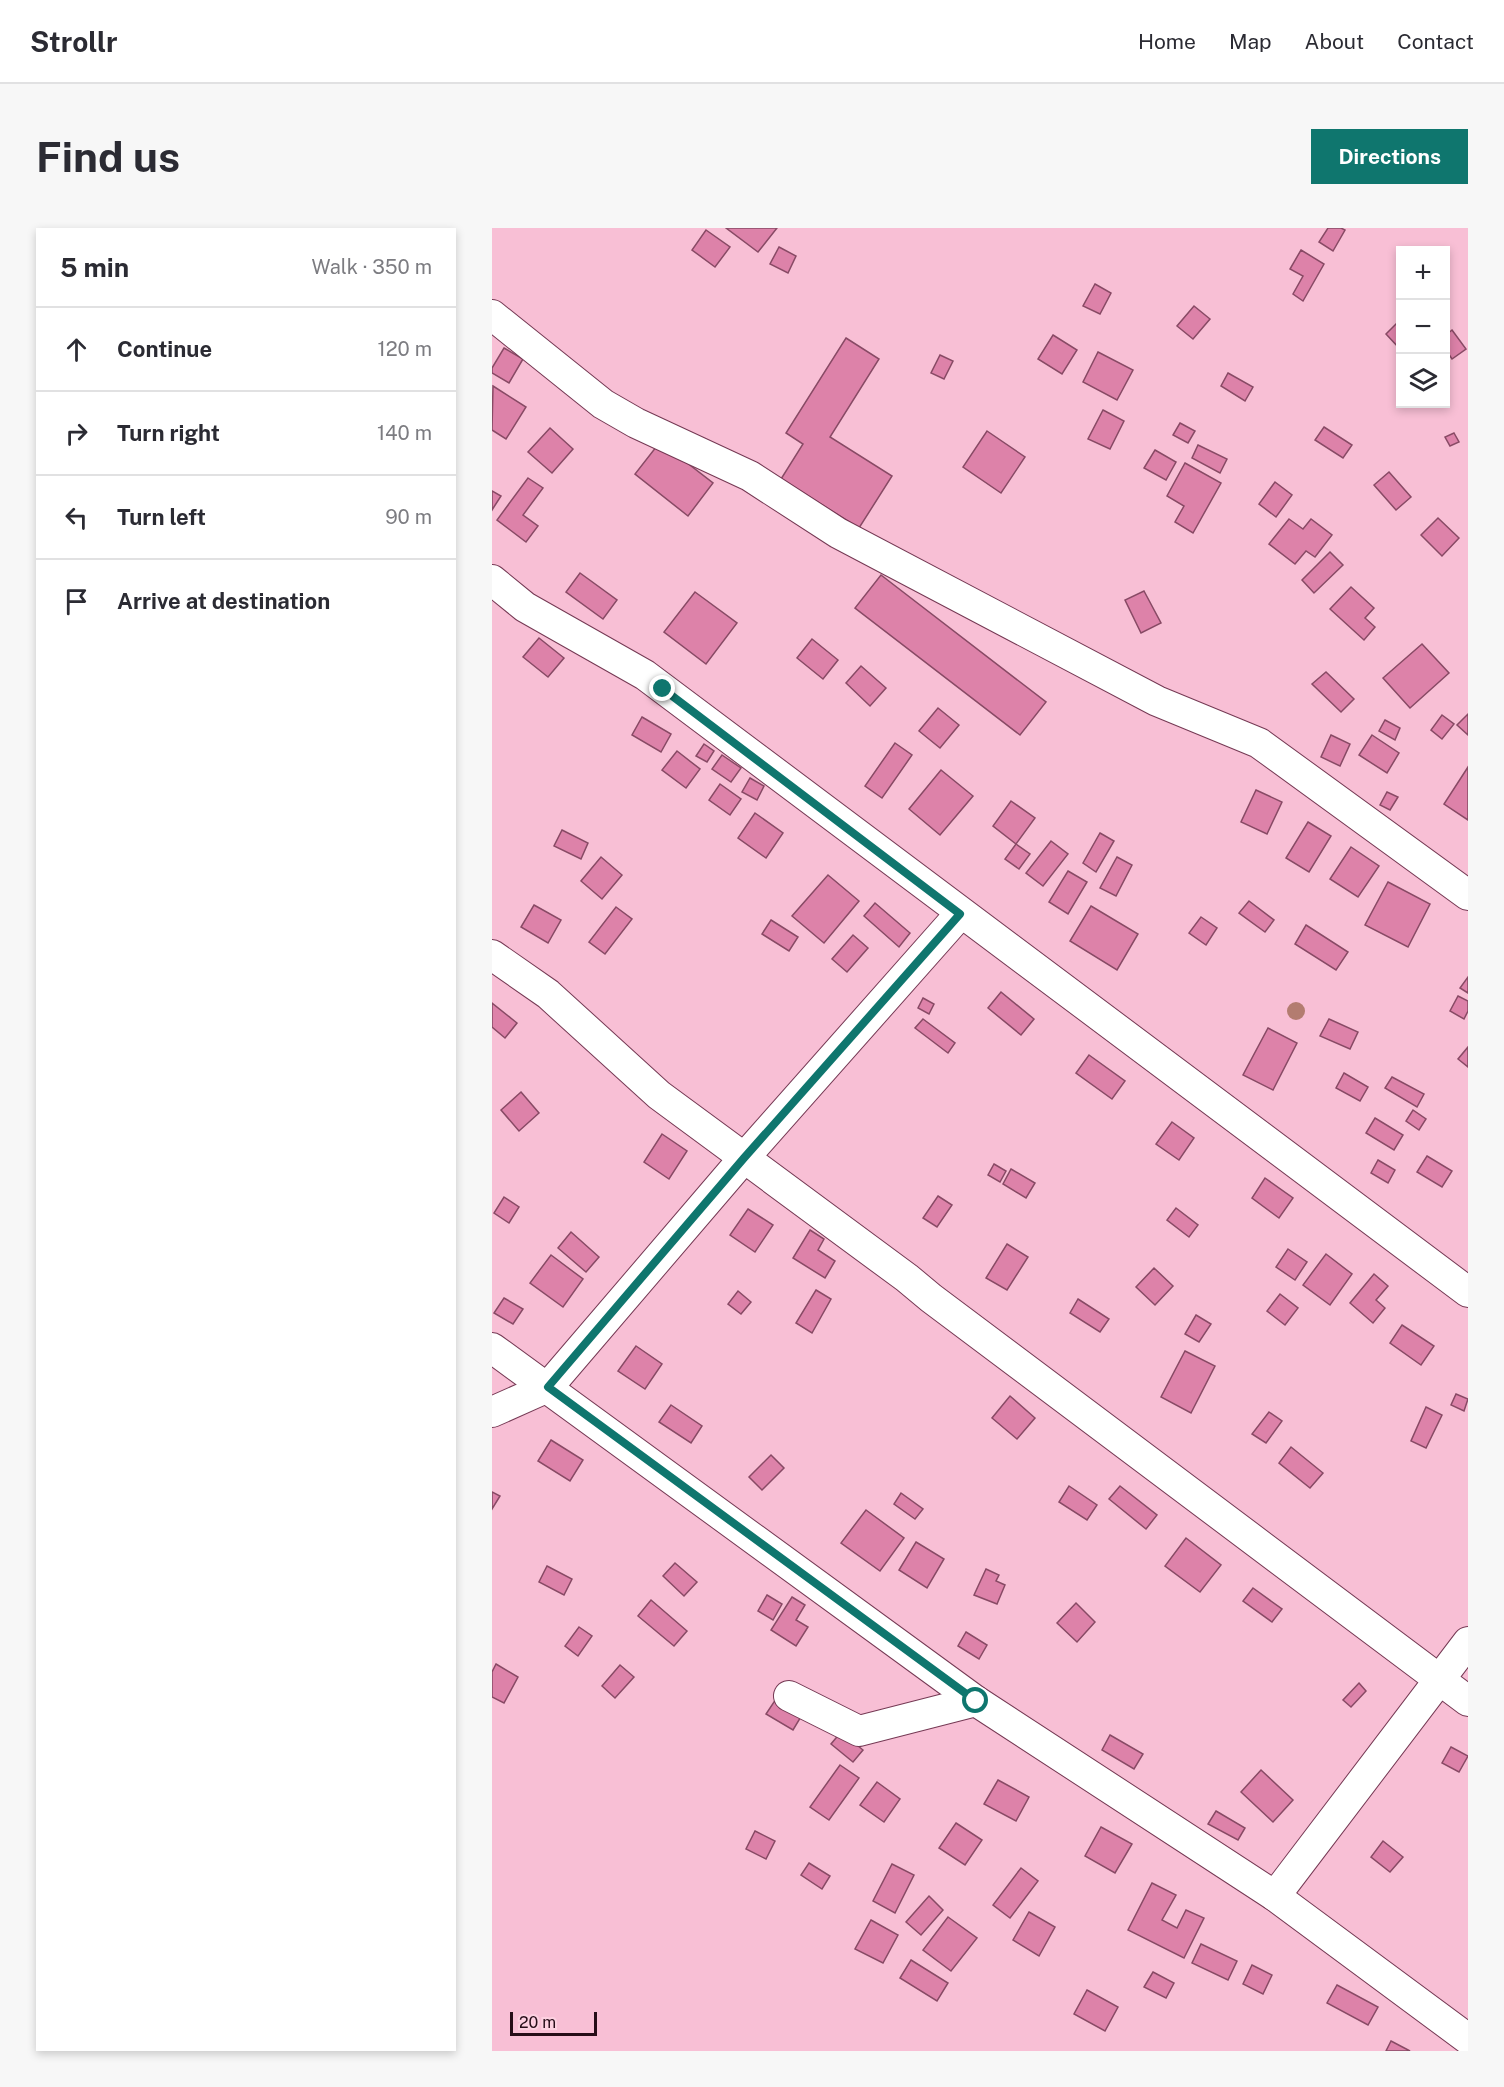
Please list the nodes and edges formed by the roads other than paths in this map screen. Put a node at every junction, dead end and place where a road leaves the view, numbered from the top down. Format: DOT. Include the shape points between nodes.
graph roads {
  1 [pos="492,315"];
  2 [pos="492,580"];
  3 [pos="1468,896"];
  4 [pos="960,914"];
  5 [pos="492,955"];
  6 [pos="744,1158"];
  7 [pos="1468,1292"];
  8 [pos="492,1348"];
  9 [pos="548,1387"];
  10 [pos="492,1412"];
  11 [pos="1468,1642"];
  12 [pos="1439,1680"];
  13 [pos="789,1696"];
  14 [pos="976,1701"];
  15 [pos="1468,1701"];
  16 [pos="1275,1896"];
  17 [pos="1468,2039"];
  1 -- 3 [label="street" via="596,399 636,423 750,476 838,533 1157,701 1259,743"];
  2 -- 4 [label="street" via="525,608 645,675"];
  4 -- 6 [label="street"];
  4 -- 7 [label="street"];
  5 -- 6 [label="street" via="548,994 658,1095"];
  6 -- 9 [label="street"];
  6 -- 12 [label="street"];
  8 -- 9 [label="street"];
  9 -- 10 [label="street"];
  9 -- 14 [label="street"];
  11 -- 12 [label="street"];
  12 -- 15 [label="street"];
  12 -- 16 [label="street"];
  13 -- 14 [label="street" via="859,1731"];
  14 -- 16 [label="street"];
  16 -- 17 [label="street"];
}
